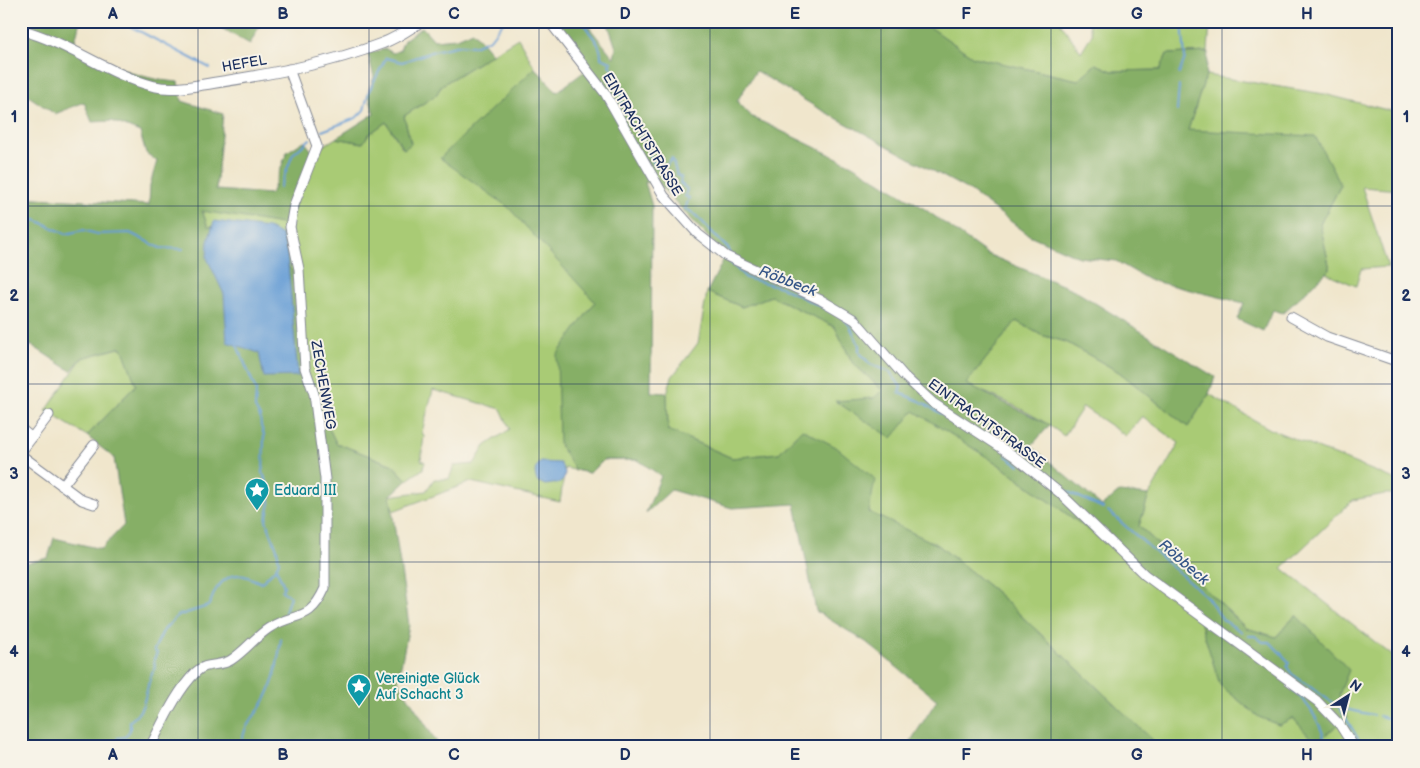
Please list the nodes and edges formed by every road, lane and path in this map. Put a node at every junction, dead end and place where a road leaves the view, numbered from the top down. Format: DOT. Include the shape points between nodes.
graph roads {
  1 [pos="422,21"];
  2 [pos="549,21"];
  3 [pos="21,30"];
  4 [pos="289,69"];
  5 [pos="1291,318"];
  6 [pos="1399,362"];
  7 [pos="48,416"];
  8 [pos="21,430"];
  9 [pos="32,438"];
  10 [pos="94,445"];
  11 [pos="21,454"];
  12 [pos="62,486"];
  13 [pos="94,504"];
  14 [pos="150,747"];
  15 [pos="1354,747"];
  1 -- 4 [label="main road, HEFEL" via="383,43"];
  2 -- 15 [label="street, EINTRACHTSTRASSE" via="605,93 664,196 698,234 726,256 821,300 855,320 924,395 1014,456 1060,493 1145,576 1317,701 1340,725"];
  3 -- 4 [label="main road, HEFEL" via="154,87 175,89"];
  4 -- 14 [label="street, ZECHENWEG" via="317,146 294,205 290,227 299,270 305,368 314,394 325,479 325,588 308,613 270,627 230,661 205,665 197,671"];
  5 -- 6 [label="street" via="1327,337"];
  7 -- 9 [label="street"];
  8 -- 9 [label="street"];
  9 -- 11 [label="street"];
  10 -- 12 [label="street"];
  11 -- 12 [label="street"];
  12 -- 13 [label="street"];
}
